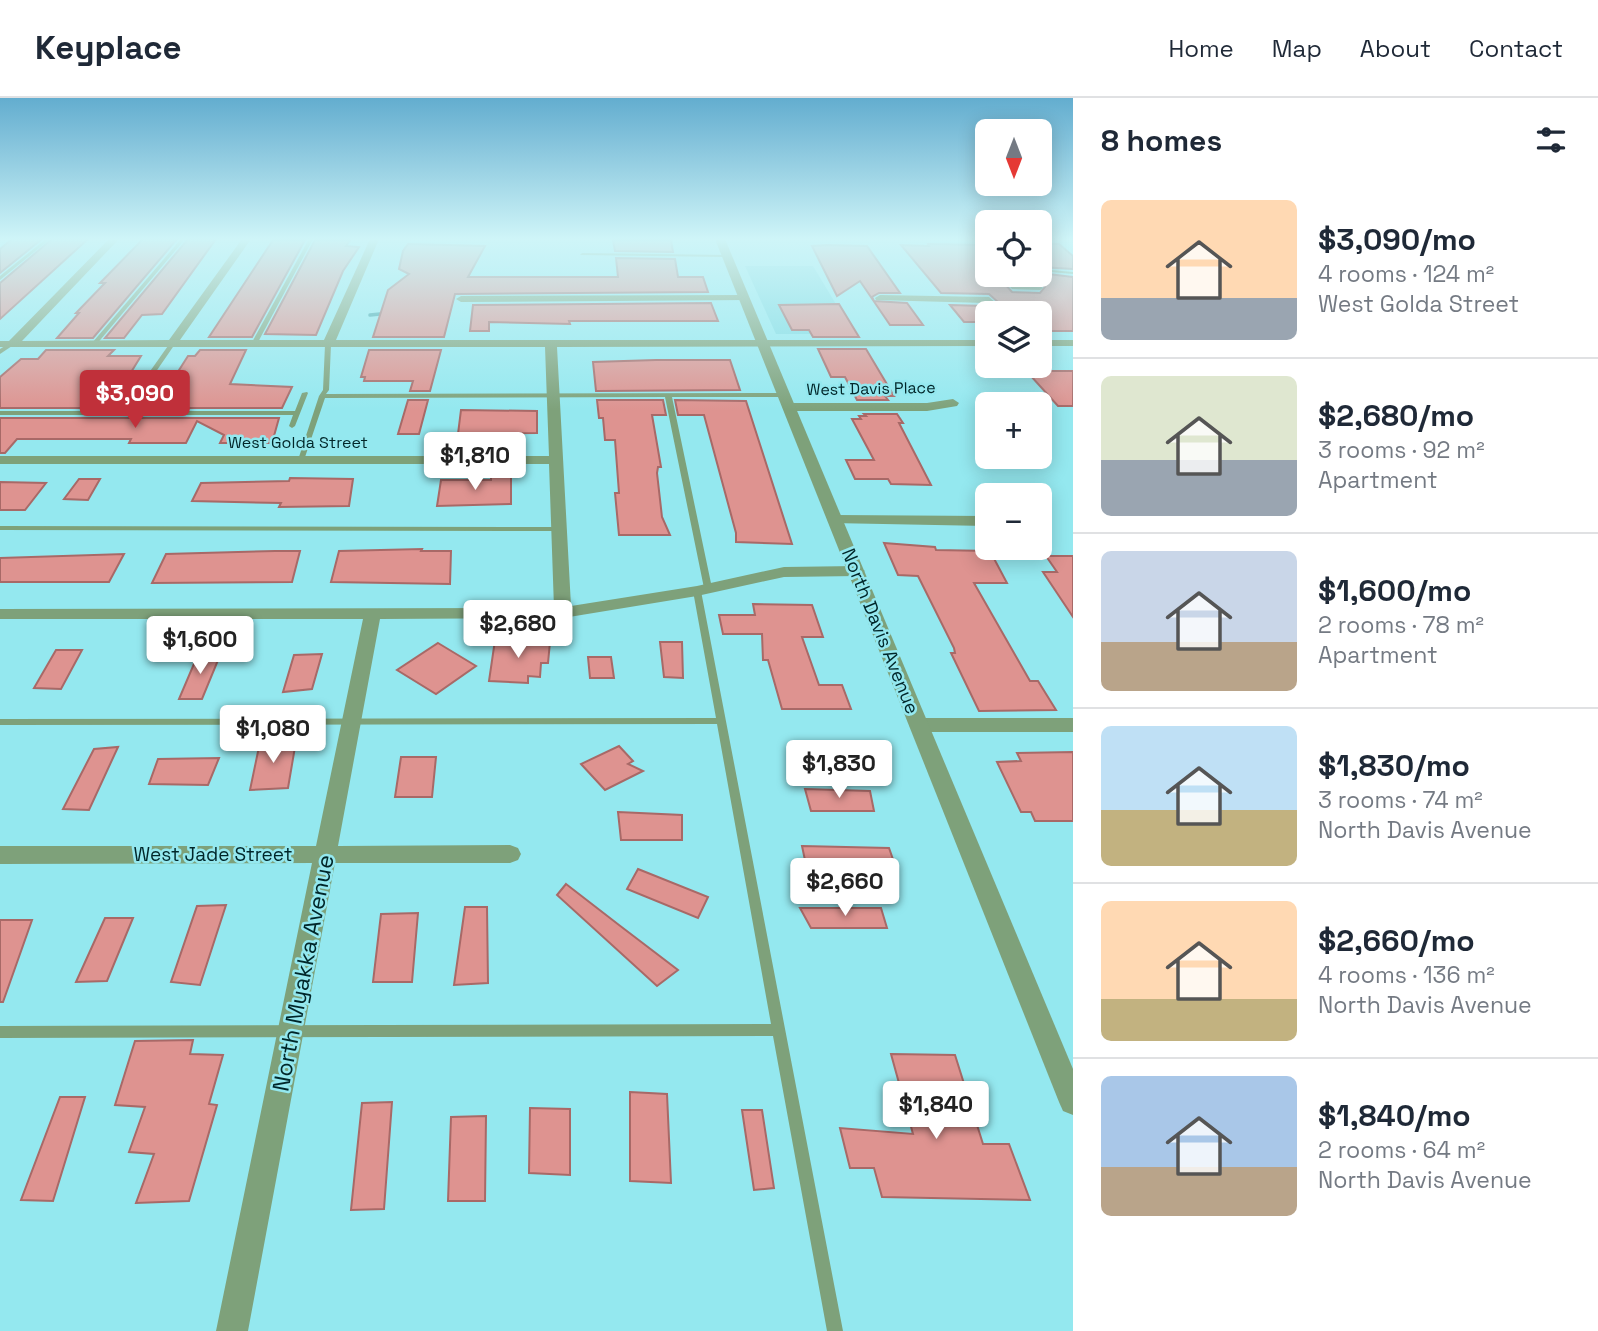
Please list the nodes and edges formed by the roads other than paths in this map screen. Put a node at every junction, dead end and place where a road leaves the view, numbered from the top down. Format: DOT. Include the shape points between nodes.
graph roads {
  1 [pos="55,297"];
  2 [pos="134,297"];
  3 [pos="205,297"];
  4 [pos="280,297"];
  5 [pos="349,297"];
  6 [pos="744,298"];
  7 [pos="880,298"];
  8 [pos="461,299"];
  9 [pos="990,301"];
  10 [pos="764,343"];
  11 [pos="975,343"];
  12 [pos="1052,343"];
  13 [pos="1073,343"];
  14 [pos="6,344"];
  15 [pos="94,344"];
  16 [pos="172,344"];
  17 [pos="254,344"];
  18 [pos="551,344"];
  19 [pos="328,345"];
  20 [pos="0,352"];
  21 [pos="305,393"];
  22 [pos="553,395"];
  23 [pos="668,395"];
  24 [pos="323,396"];
  25 [pos="786,401"];
  26 [pos="953,402"];
  27 [pos="0,413"];
  28 [pos="124,413"];
  29 [pos="297,413"];
  30 [pos="292,426"];
  31 [pos="0,460"];
  32 [pos="300,460"];
  33 [pos="554,460"];
  34 [pos="836,520"];
  35 [pos="975,521"];
  36 [pos="0,528"];
  37 [pos="558,529"];
  38 [pos="857,571"];
  39 [pos="703,590"];
  40 [pos="563,613"];
  41 [pos="0,614"];
  42 [pos="372,615"];
  43 [pos="352,721"];
  44 [pos="722,721"];
  45 [pos="0,722"];
  46 [pos="919,725"];
  47 [pos="1073,725"];
  48 [pos="327,854"];
  49 [pos="510,854"];
  50 [pos="0,855"];
  51 [pos="779,1030"];
  52 [pos="292,1031"];
  53 [pos="0,1032"];
  54 [pos="1073,1102"];
  55 [pos="232,1331"];
  56 [pos="835,1331"];
  1 -- 14 [label="street"];
  2 -- 15 [label="lane"];
  3 -- 16 [label="street"];
  4 -- 17 [label="lane"];
  5 -- 19 [label="street"];
  6 -- 8 [label="street"];
  6 -- 10 [label="street, North Davis Avenue"];
  7 -- 9 [label="street"];
  10 -- 11 [label="street"];
  10 -- 18 [label="street"];
  10 -- 25 [label="street, North Davis Avenue"];
  12 -- 13 [label="street"];
  14 -- 15 [label="street"];
  14 -- 20 [label="lane"];
  15 -- 16 [label="street"];
  16 -- 17 [label="street"];
  16 -- 28 [label="lane"];
  17 -- 19 [label="street"];
  18 -- 19 [label="street"];
  18 -- 22 [label="street"];
  19 -- 24 [label="lane"];
  21 -- 29 [label="lane"];
  22 -- 23 [label="lane"];
  22 -- 24 [label="lane"];
  22 -- 33 [label="street"];
  23 -- 25 [label="lane"];
  23 -- 39 [label="lane"];
  24 -- 32 [label="lane"];
  25 -- 26 [label="street, West Davis Place" via="927,407"];
  25 -- 34 [label="street, North Davis Avenue"];
  27 -- 28 [label="lane"];
  28 -- 29 [label="lane"];
  29 -- 30 [label="lane"];
  31 -- 32 [label="street, West Golda Street"];
  32 -- 33 [label="street, West Golda Street"];
  33 -- 37 [label="street"];
  34 -- 35 [label="street"];
  34 -- 38 [label="street, North Davis Avenue"];
  36 -- 37 [label="lane"];
  37 -- 40 [label="street"];
  38 -- 39 [label="street" via="785,572"];
  38 -- 46 [label="street, North Davis Avenue"];
  39 -- 40 [label="street"];
  39 -- 44 [label="lane"];
  40 -- 42 [label="street"];
  41 -- 42 [label="street"];
  42 -- 43 [label="street, North Myakka Avenue"];
  43 -- 44 [label="lane"];
  43 -- 45 [label="lane"];
  43 -- 48 [label="street, North Myakka Avenue"];
  44 -- 51 [label="lane"];
  46 -- 47 [label="street"];
  46 -- 54 [label="street, North Davis Avenue"];
  48 -- 49 [label="street, West Jade Street"];
  48 -- 50 [label="street, West Jade Street"];
  48 -- 52 [label="street, North Myakka Avenue"];
  51 -- 52 [label="lane"];
  51 -- 56 [label="lane"];
  52 -- 53 [label="lane"];
  52 -- 55 [label="street, North Myakka Avenue"];
}
